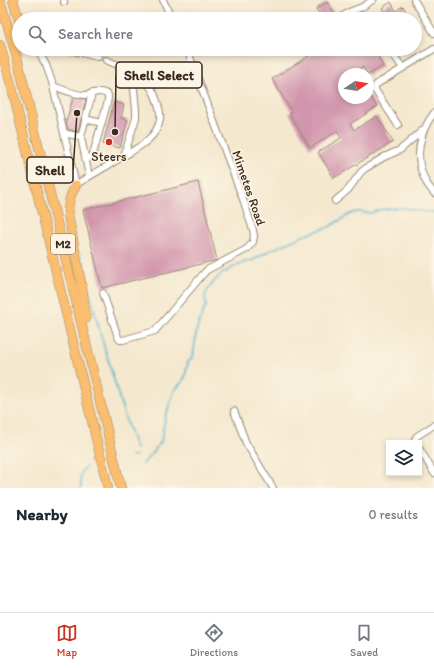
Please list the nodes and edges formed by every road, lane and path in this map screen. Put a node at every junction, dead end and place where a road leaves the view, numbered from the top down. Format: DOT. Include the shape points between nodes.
graph roads {
  1 [pos="0,0"];
  2 [pos="13,0"];
  3 [pos="163,0"];
  4 [pos="373,0"];
  5 [pos="414,0"];
  6 [pos="17,12"];
  7 [pos="169,12"];
  8 [pos="349,12"];
  9 [pos="421,12"];
  10 [pos="422,13"];
  11 [pos="434,33"];
  12 [pos="12,41"];
  13 [pos="0,46"];
  14 [pos="434,49"];
  15 [pos="17,56"];
  16 [pos="41,56"];
  17 [pos="94,56"];
  18 [pos="189,56"];
  19 [pos="394,56"];
  20 [pos="98,57"];
  21 [pos="106,60"];
  22 [pos="125,68"];
  23 [pos="403,68"];
  24 [pos="53,86"];
  25 [pos="92,93"];
  26 [pos="434,113"];
  27 [pos="85,119"];
  28 [pos="102,123"];
  29 [pos="398,125"];
  30 [pos="424,130"];
  31 [pos="64,133"];
  32 [pos="81,136"];
  33 [pos="124,156"];
  34 [pos="86,160"];
  35 [pos="89,176"];
  36 [pos="76,185"];
  37 [pos="434,193"];
  38 [pos="335,201"];
  39 [pos="103,293"];
  40 [pos="89,352"];
  41 [pos="234,411"];
  42 [pos="434,424"];
  43 [pos="415,440"];
  44 [pos="422,453"];
  45 [pos="434,473"];
  46 [pos="108,488"];
  47 [pos="121,488"];
  48 [pos="273,488"];
  1 -- 12 [label="highway, M2"];
  2 -- 6 [label="highway"];
  3 -- 7 [label="street"];
  4 -- 8 [label="street"];
  5 -- 9 [label="street"];
  10 -- 11 [label="street"];
  13 -- 46 [label="highway, M2"];
  14 -- 23 [label="street"];
  15 -- 40 [label="highway, M2"];
  16 -- 24 [label="street"];
  17 -- 20 [label="street"];
  18 -- 39 [label="street, Mimetes Road" via="246,209 253,230 253,242 247,249 207,270 154,331 120,340"];
  19 -- 23 [label="street"];
  21 -- 22 [label="street"];
  22 -- 33 [label="street" via="134,89 136,118"];
  22 -- 33 [label="street" via="150,85 156,96 161,118 149,139"];
  23 -- 29 [label="street" via="374,86"];
  24 -- 25 [label="street" via="76,94"];
  24 -- 31 [label="street"];
  25 -- 27 [label="street"];
  25 -- 28 [label="street" via="102,91 108,95"];
  26 -- 30 [label="street"];
  27 -- 28 [label="street"];
  27 -- 32 [label="street"];
  28 -- 34 [label="street" via="92,154"];
  30 -- 37 [label="street" via="418,157 425,181"];
  30 -- 38 [label="street" via="400,150 366,168"];
  31 -- 32 [label="street"];
  31 -- 36 [label="street"];
  32 -- 34 [label="street"];
  33 -- 35 [label="street"];
  34 -- 35 [label="street"];
  35 -- 36 [label="street"];
  36 -- 40 [label="highway" via="69,199 68,214 84,294"];
  40 -- 47 [label="highway, M2"];
  41 -- 48 [label="street" via="246,443"];
  42 -- 43 [label="street"];
  44 -- 45 [label="street"];
}
